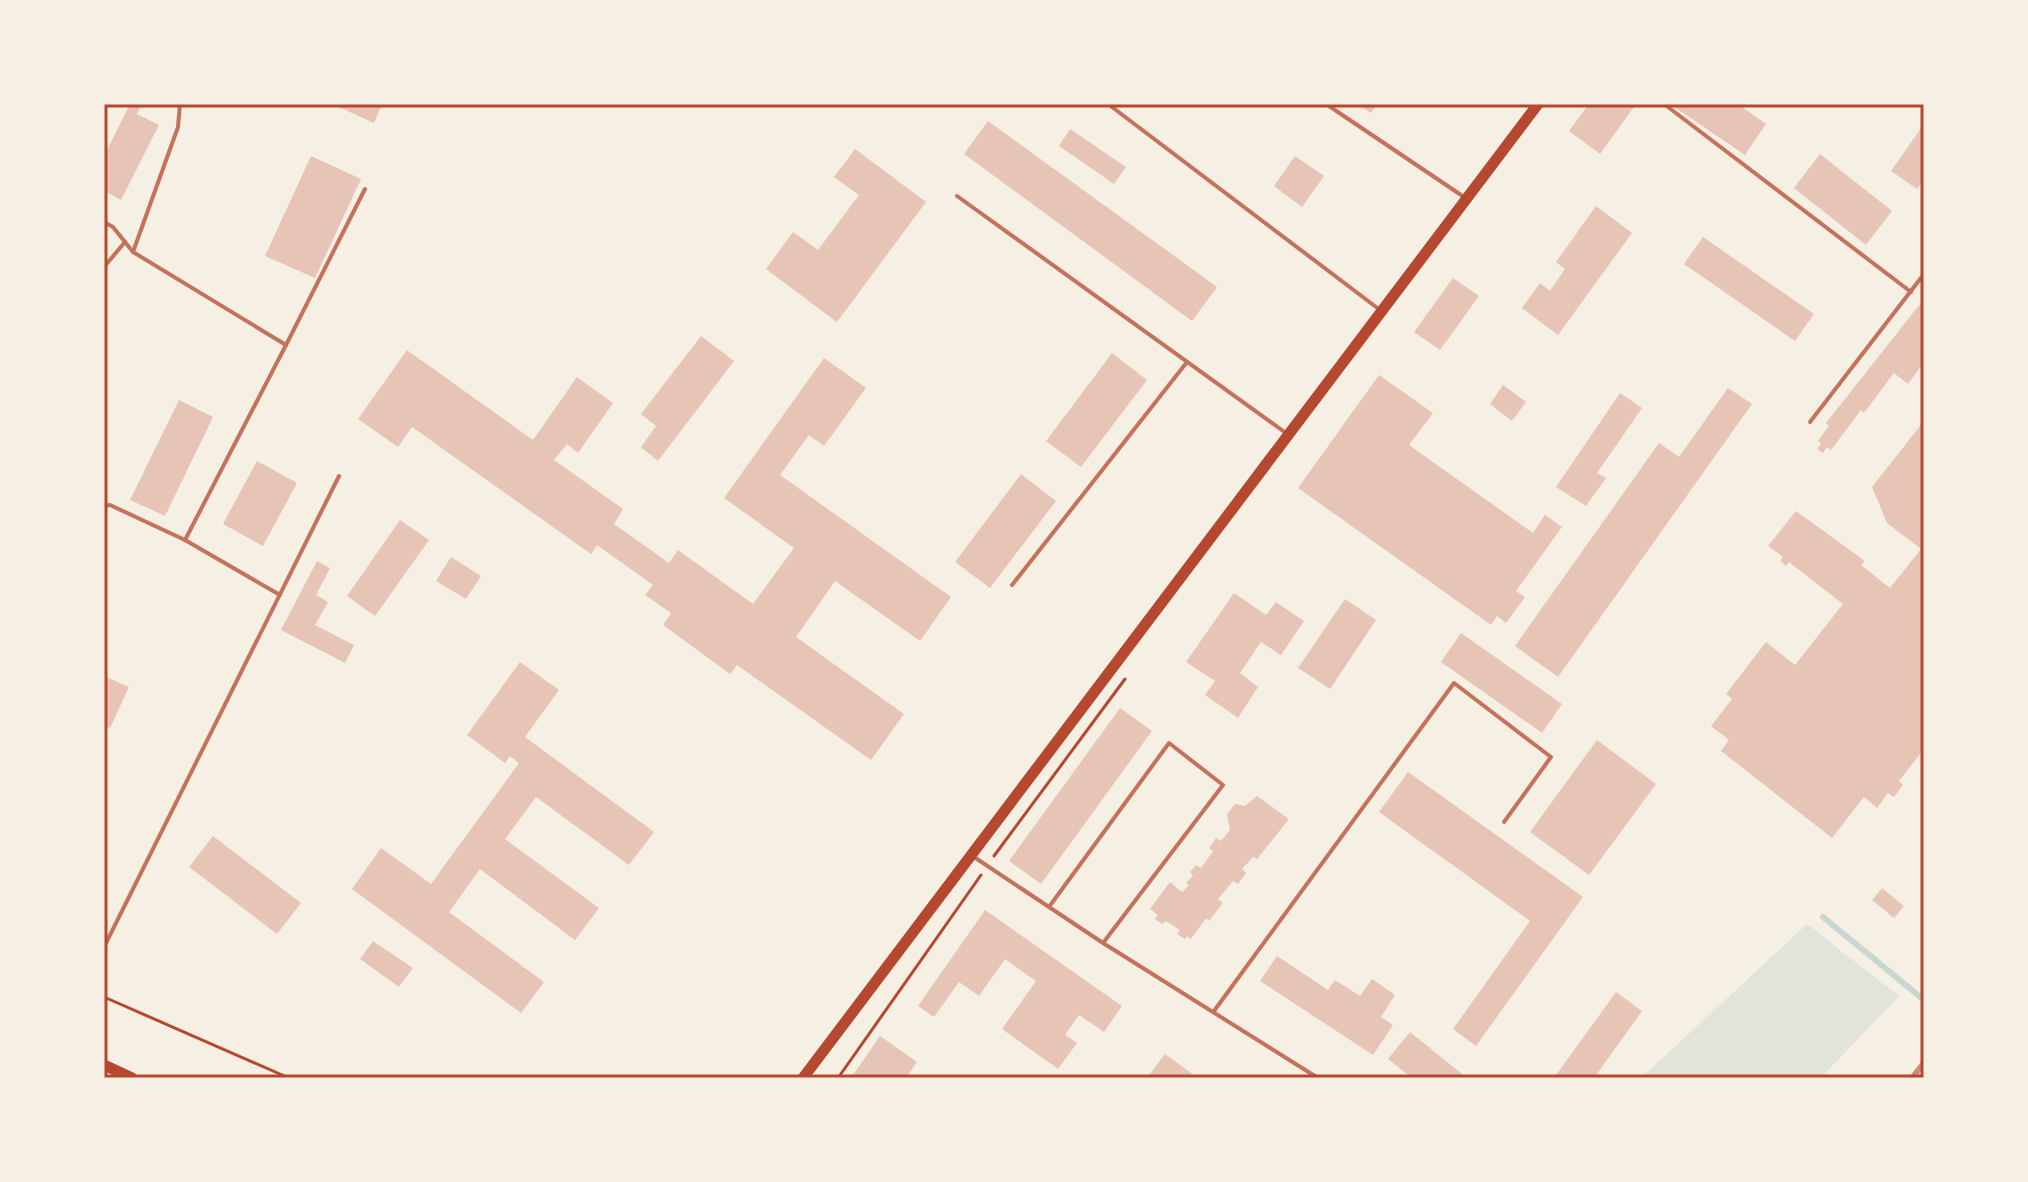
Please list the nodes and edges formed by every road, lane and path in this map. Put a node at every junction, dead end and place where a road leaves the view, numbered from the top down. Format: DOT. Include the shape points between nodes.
graph roads {
  1 [pos="180,104"];
  2 [pos="1108,104"];
  3 [pos="1326,104"];
  4 [pos="1538,104"];
  5 [pos="1664,104"];
  6 [pos="365,189"];
  7 [pos="957,196"];
  8 [pos="1466,199"];
  9 [pos="104,222"];
  10 [pos="125,242"];
  11 [pos="133,252"];
  12 [pos="104,267"];
  13 [pos="1924,274"];
  14 [pos="1911,292"];
  15 [pos="1381,311"];
  16 [pos="286,345"];
  17 [pos="1187,362"];
  18 [pos="1810,422"];
  19 [pos="1288,435"];
  20 [pos="339,476"];
  21 [pos="104,506"];
  22 [pos="185,540"];
  23 [pos="1012,585"];
  24 [pos="280,595"];
  25 [pos="1504,822"];
  26 [pos="970,855"];
  27 [pos="1049,907"];
  28 [pos="1103,943"];
  29 [pos="104,947"];
  30 [pos="104,997"];
  31 [pos="1214,1011"];
  32 [pos="104,1065"];
  33 [pos="132,1078"];
  34 [pos="289,1078"];
  35 [pos="803,1078"];
  36 [pos="1318,1078"];
  1 -- 11 [label="lane" via="178,127"];
  2 -- 15 [label="lane"];
  3 -- 8 [label="lane"];
  4 -- 8 [label="main road"];
  5 -- 14 [label="lane"];
  6 -- 16 [label="lane"];
  7 -- 17 [label="lane"];
  8 -- 15 [label="main road"];
  9 -- 10 [label="lane"];
  10 -- 11 [label="lane"];
  10 -- 12 [label="lane"];
  11 -- 16 [label="lane"];
  13 -- 14 [label="lane"];
  14 -- 18 [label="lane"];
  15 -- 19 [label="main road"];
  16 -- 22 [label="lane"];
  17 -- 19 [label="lane"];
  17 -- 23 [label="lane"];
  19 -- 26 [label="main road"];
  20 -- 24 [label="lane"];
  21 -- 22 [label="lane"];
  22 -- 24 [label="lane"];
  24 -- 29 [label="lane"];
  25 -- 31 [label="lane" via="1551,757 1454,683"];
  26 -- 27 [label="lane"];
  26 -- 35 [label="main road"];
  27 -- 28 [label="lane"];
  27 -- 28 [label="lane" via="1169,743 1223,785"];
  28 -- 31 [label="lane"];
  30 -- 34 [label="path"];
  31 -- 36 [label="lane"];
  32 -- 33 [label="main road"];
}
